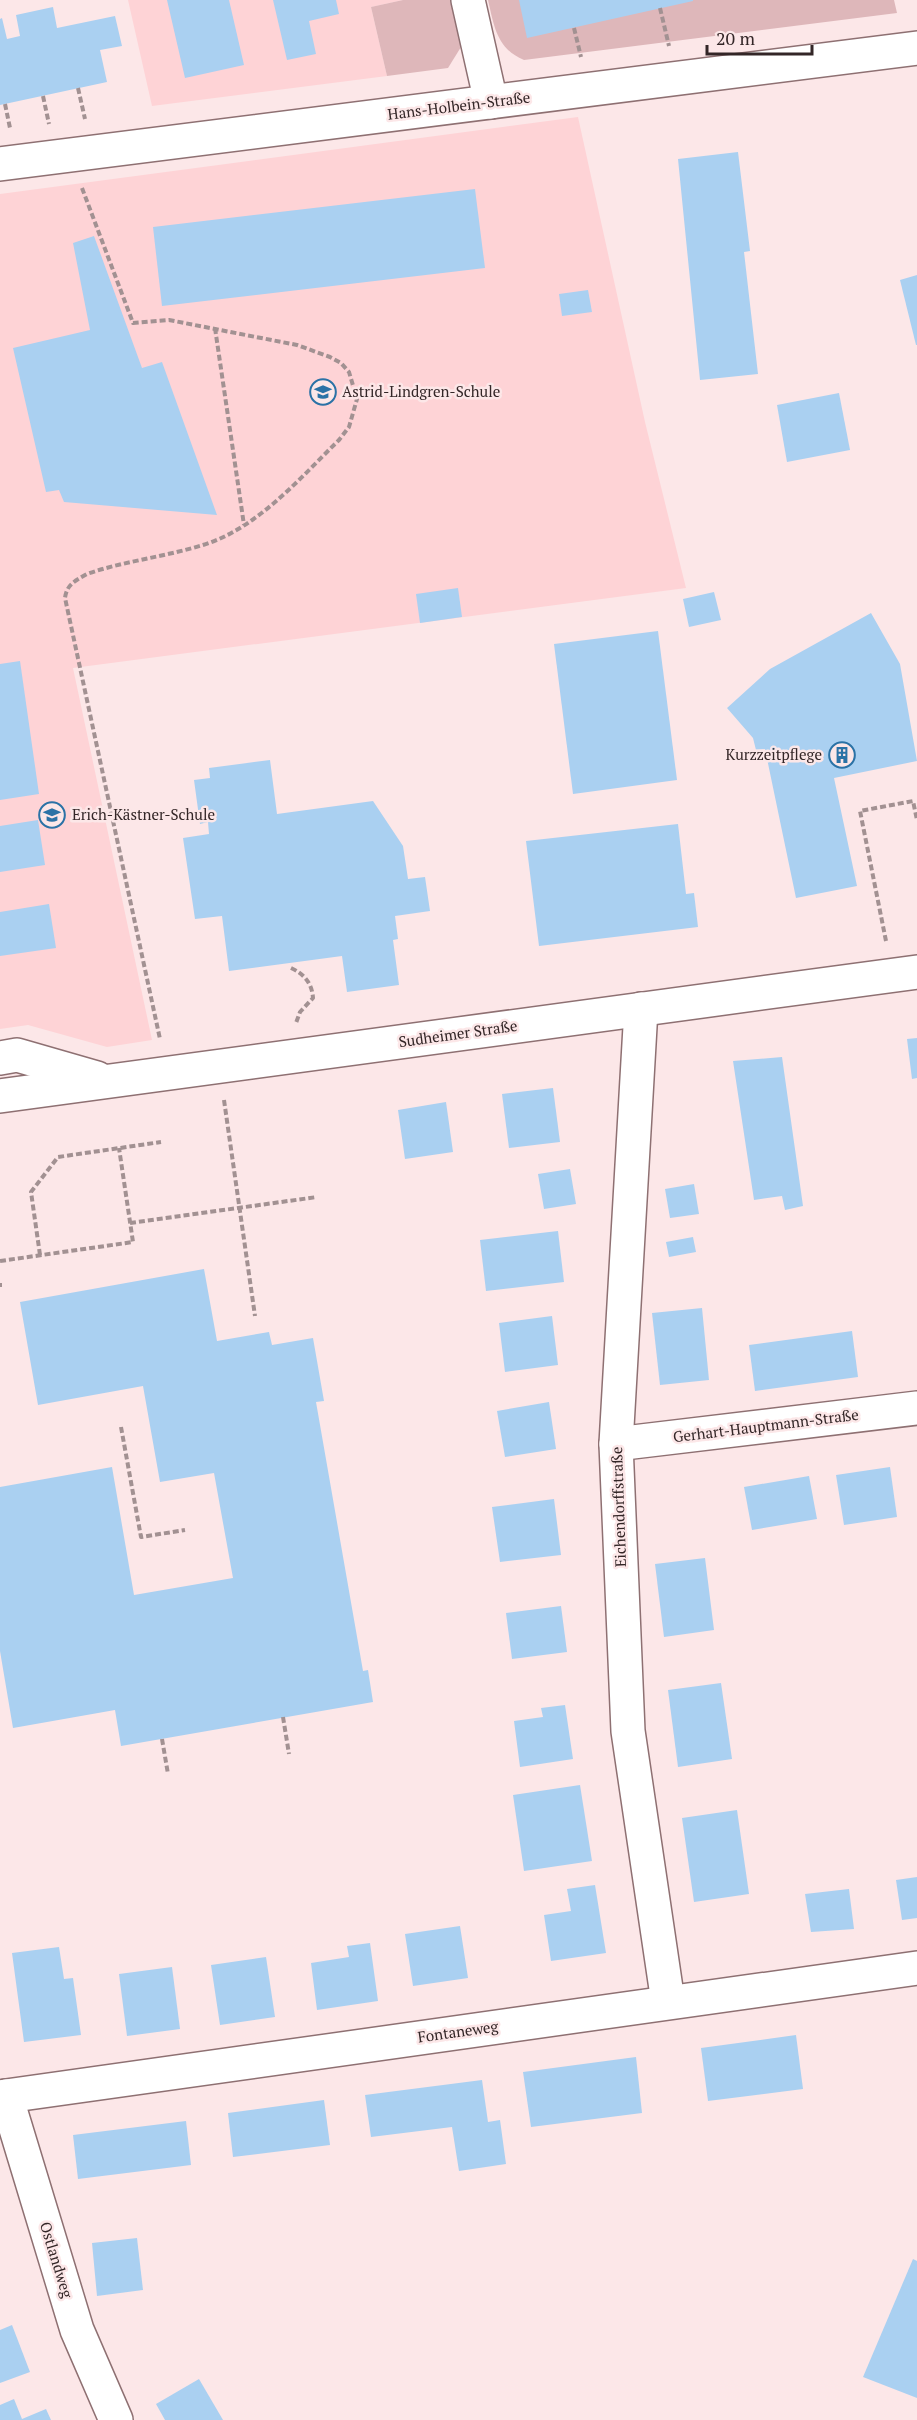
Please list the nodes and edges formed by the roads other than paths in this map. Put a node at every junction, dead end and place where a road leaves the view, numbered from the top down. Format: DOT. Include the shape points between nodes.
graph roads {
  1 [pos="468,0"];
  2 [pos="917,48"];
  3 [pos="491,102"];
  4 [pos="0,164"];
  5 [pos="905,974"];
  6 [pos="641,1010"];
  7 [pos="0,1058"];
  8 [pos="108,1082"];
  9 [pos="0,1096"];
  10 [pos="917,1408"];
  11 [pos="616,1444"];
  12 [pos="917,1968"];
  13 [pos="668,2002"];
  14 [pos="3,2096"];
  15 [pos="116,2420"];
  1 -- 3 [label="street"];
  2 -- 3 [label="street, Hans-Holbein-Straße"];
  3 -- 4 [label="street, Hans-Holbein-Straße"];
  5 -- 6 [label="street, Sudheimer Straße"];
  6 -- 8 [label="street, Sudheimer Straße"];
  6 -- 11 [label="street, Eichendorffstraße"];
  7 -- 8 [label="street" via="17,1055"];
  8 -- 9 [label="street, Sudheimer Straße"];
  10 -- 11 [label="street, Gerhart-Hauptmann-Straße"];
  11 -- 13 [label="street, Eichendorffstraße" via="628,1731"];
  12 -- 13 [label="street, Fontaneweg"];
  13 -- 14 [label="street, Fontaneweg"];
  14 -- 15 [label="street, Ostlandweg" via="77,2330"];
}
